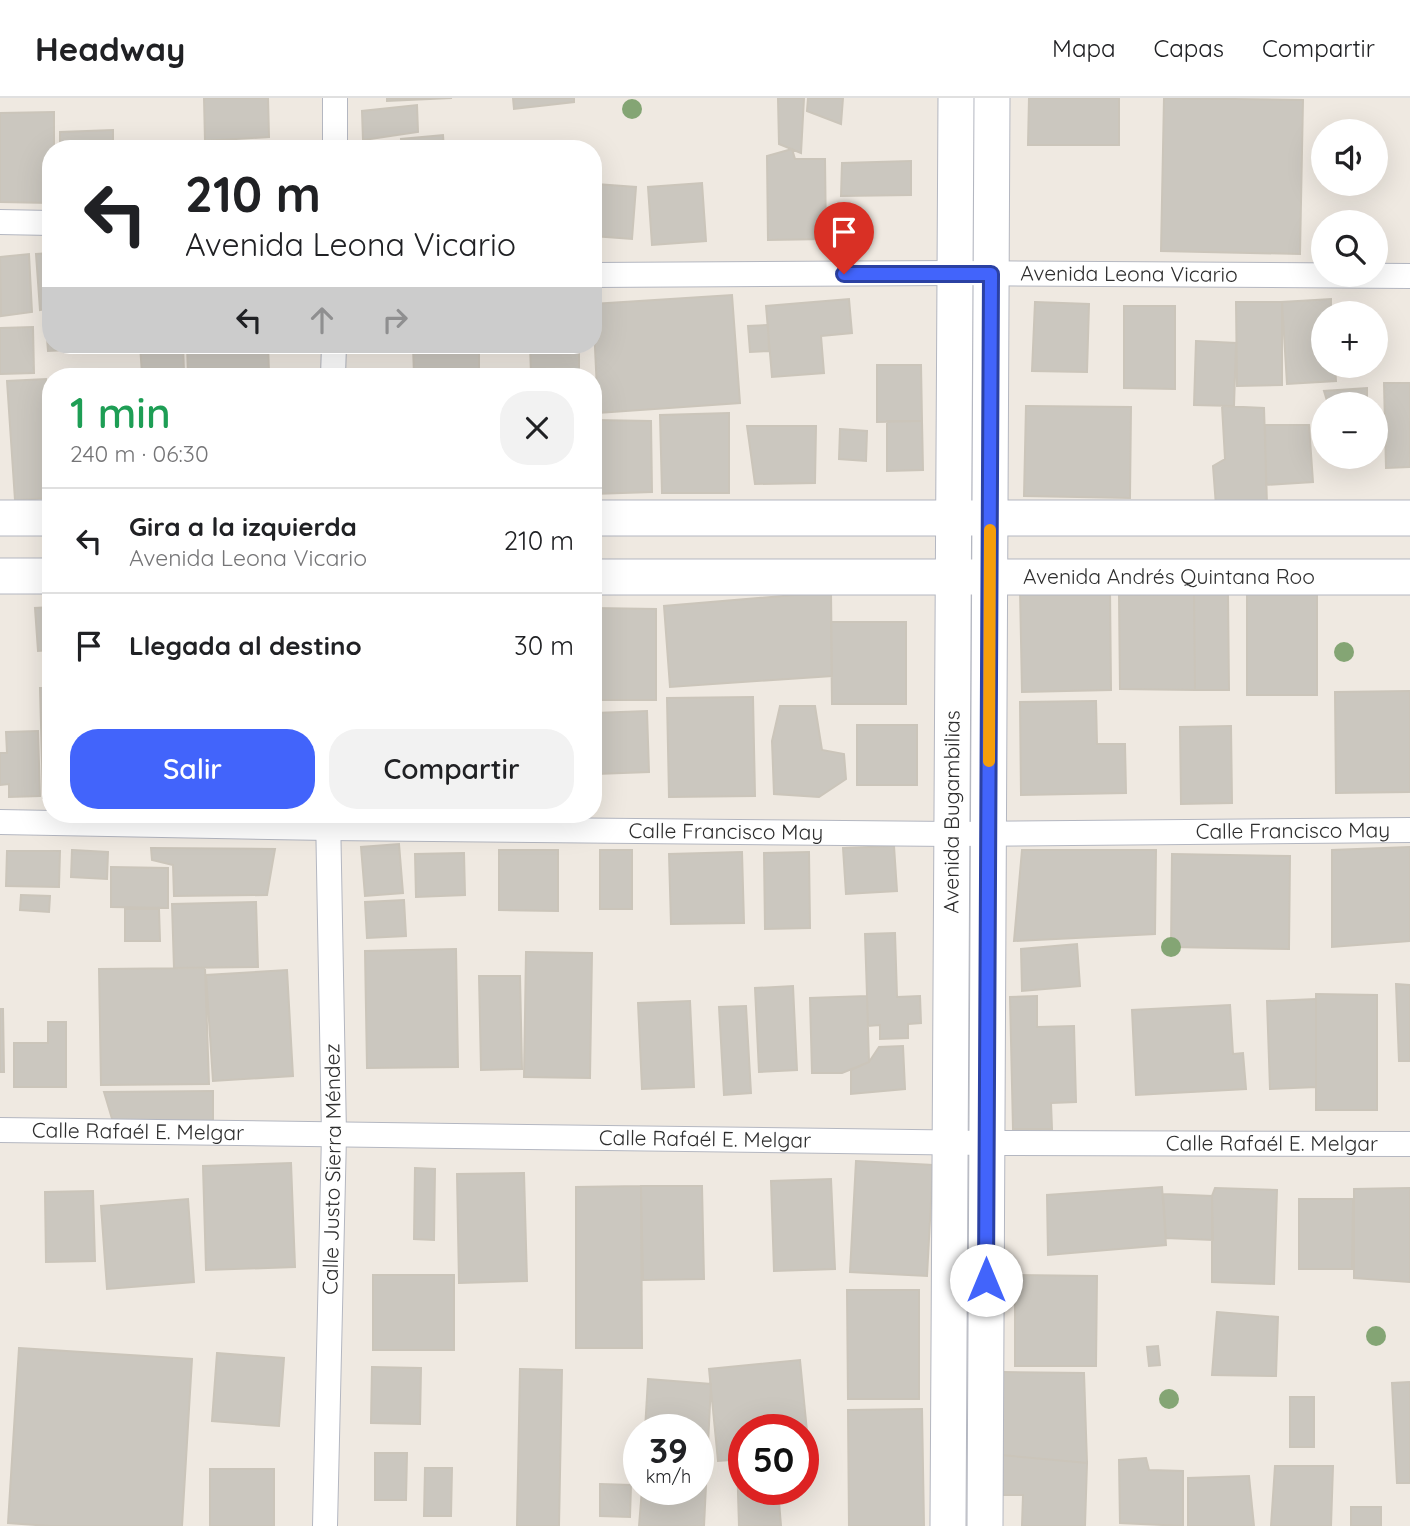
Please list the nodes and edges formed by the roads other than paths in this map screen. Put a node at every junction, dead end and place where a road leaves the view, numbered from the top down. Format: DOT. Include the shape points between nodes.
graph roads {
  1 [pos="334,98"];
  2 [pos="956,98"];
  3 [pos="992,98"];
  4 [pos="335,140"];
  5 [pos="0,222"];
  6 [pos="42,223"];
  7 [pos="955,273"];
  8 [pos="991,274"];
  9 [pos="602,275"];
  10 [pos="1410,276"];
  11 [pos="0,518"];
  12 [pos="42,518"];
  13 [pos="602,518"];
  14 [pos="954,518"];
  15 [pos="1410,518"];
  16 [pos="991,519"];
  17 [pos="0,576"];
  18 [pos="42,576"];
  19 [pos="602,577"];
  20 [pos="954,577"];
  21 [pos="990,577"];
  22 [pos="1410,577"];
  23 [pos="0,822"];
  24 [pos="42,822"];
  25 [pos="328,823"];
  26 [pos="424,823"];
  27 [pos="1410,830"];
  28 [pos="952,834"];
  29 [pos="989,834"];
  30 [pos="0,1129"];
  31 [pos="334,1135"];
  32 [pos="950,1142"];
  33 [pos="987,1143"];
  34 [pos="1410,1144"];
  35 [pos="325,1526"];
  36 [pos="948,1526"];
  37 [pos="985,1526"];
  1 -- 4 [label="street"];
  2 -- 7 [label="main road, Avenida Bugambilias"];
  3 -- 8 [label="main road, Avenida Bugambilias"];
  5 -- 6 [label="street"];
  7 -- 8 [label="street, Avenida Leona Vicario"];
  7 -- 9 [label="street, Avenida Leona Vicario"];
  7 -- 14 [label="main road, Avenida Bugambilias"];
  8 -- 10 [label="street, Avenida Leona Vicario"];
  8 -- 16 [label="main road, Avenida Bugambilias"];
  11 -- 12 [label="main road"];
  13 -- 14 [label="main road"];
  14 -- 16 [label="main road"];
  14 -- 20 [label="main road, Avenida Bugambilias"];
  15 -- 16 [label="main road"];
  16 -- 21 [label="main road, Avenida Bugambilias"];
  17 -- 18 [label="main road"];
  19 -- 20 [label="main road, Avenida Andrés Quintana Roo"];
  20 -- 21 [label="main road, Avenida Andrés Quintana Roo"];
  20 -- 28 [label="main road, Avenida Bugambilias"];
  21 -- 22 [label="main road, Avenida Andrés Quintana Roo"];
  21 -- 29 [label="main road, Avenida Bugambilias"];
  23 -- 24 [label="street, Calle Francisco May"];
  25 -- 31 [label="street, Calle Justo Sierra Méndez"];
  26 -- 28 [label="street, Calle Francisco May"];
  27 -- 29 [label="street, Calle Francisco May"];
  28 -- 29 [label="street, Calle Francisco May"];
  28 -- 32 [label="main road, Avenida Bugambilias"];
  29 -- 33 [label="main road, Avenida Bugambilias"];
  30 -- 31 [label="street, Calle Rafaél E. Melgar"];
  31 -- 32 [label="street, Calle Rafaél E. Melgar"];
  31 -- 35 [label="street, Calle Justo Sierra Méndez"];
  32 -- 33 [label="street, Calle Rafaél E. Melgar"];
  32 -- 36 [label="main road, Avenida Bugambilias"];
  33 -- 34 [label="street, Calle Rafaél E. Melgar"];
  33 -- 37 [label="main road, Avenida Bugambilias"];
}
